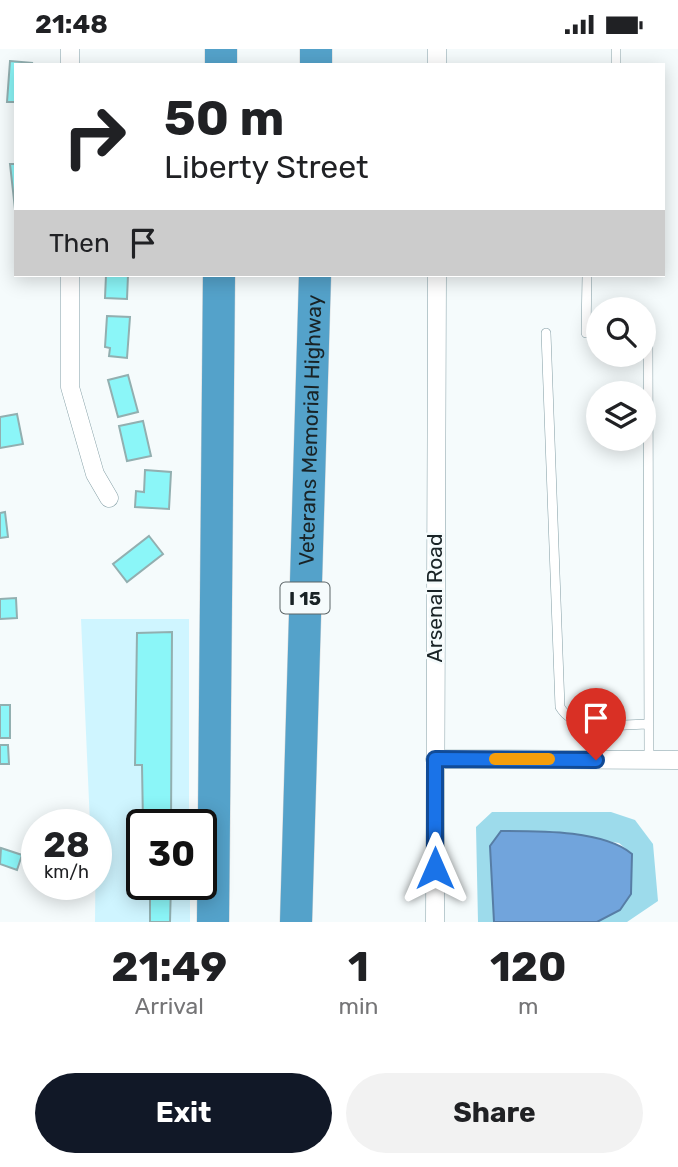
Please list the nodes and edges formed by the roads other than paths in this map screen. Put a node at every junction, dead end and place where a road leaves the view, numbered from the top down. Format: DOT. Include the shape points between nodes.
graph roads {
  1 [pos="70,277"];
  2 [pos="219,277"];
  3 [pos="315,277"];
  4 [pos="437,277"];
  5 [pos="587,277"];
  6 [pos="587,297"];
  7 [pos="546,333"];
  8 [pos="648,367"];
  9 [pos="109,498"];
  10 [pos="649,724"];
  11 [pos="435,759"];
  12 [pos="649,760"];
  13 [pos="678,760"];
  14 [pos="213,922"];
  15 [pos="296,922"];
  16 [pos="435,922"];
  1 -- 9 [label="street" via="70,387 94,474"];
  2 -- 14 [label="highway"];
  3 -- 15 [label="highway, Veterans Memorial Highway / I 15"];
  4 -- 11 [label="street, Arsenal Road"];
  5 -- 6 [label="lane"];
  7 -- 10 [label="lane" via="560,707 566,717 582,724"];
  8 -- 10 [label="lane"];
  10 -- 12 [label="lane"];
  11 -- 12 [label="street"];
  11 -- 16 [label="street, Arsenal Road"];
  12 -- 13 [label="street"];
}
